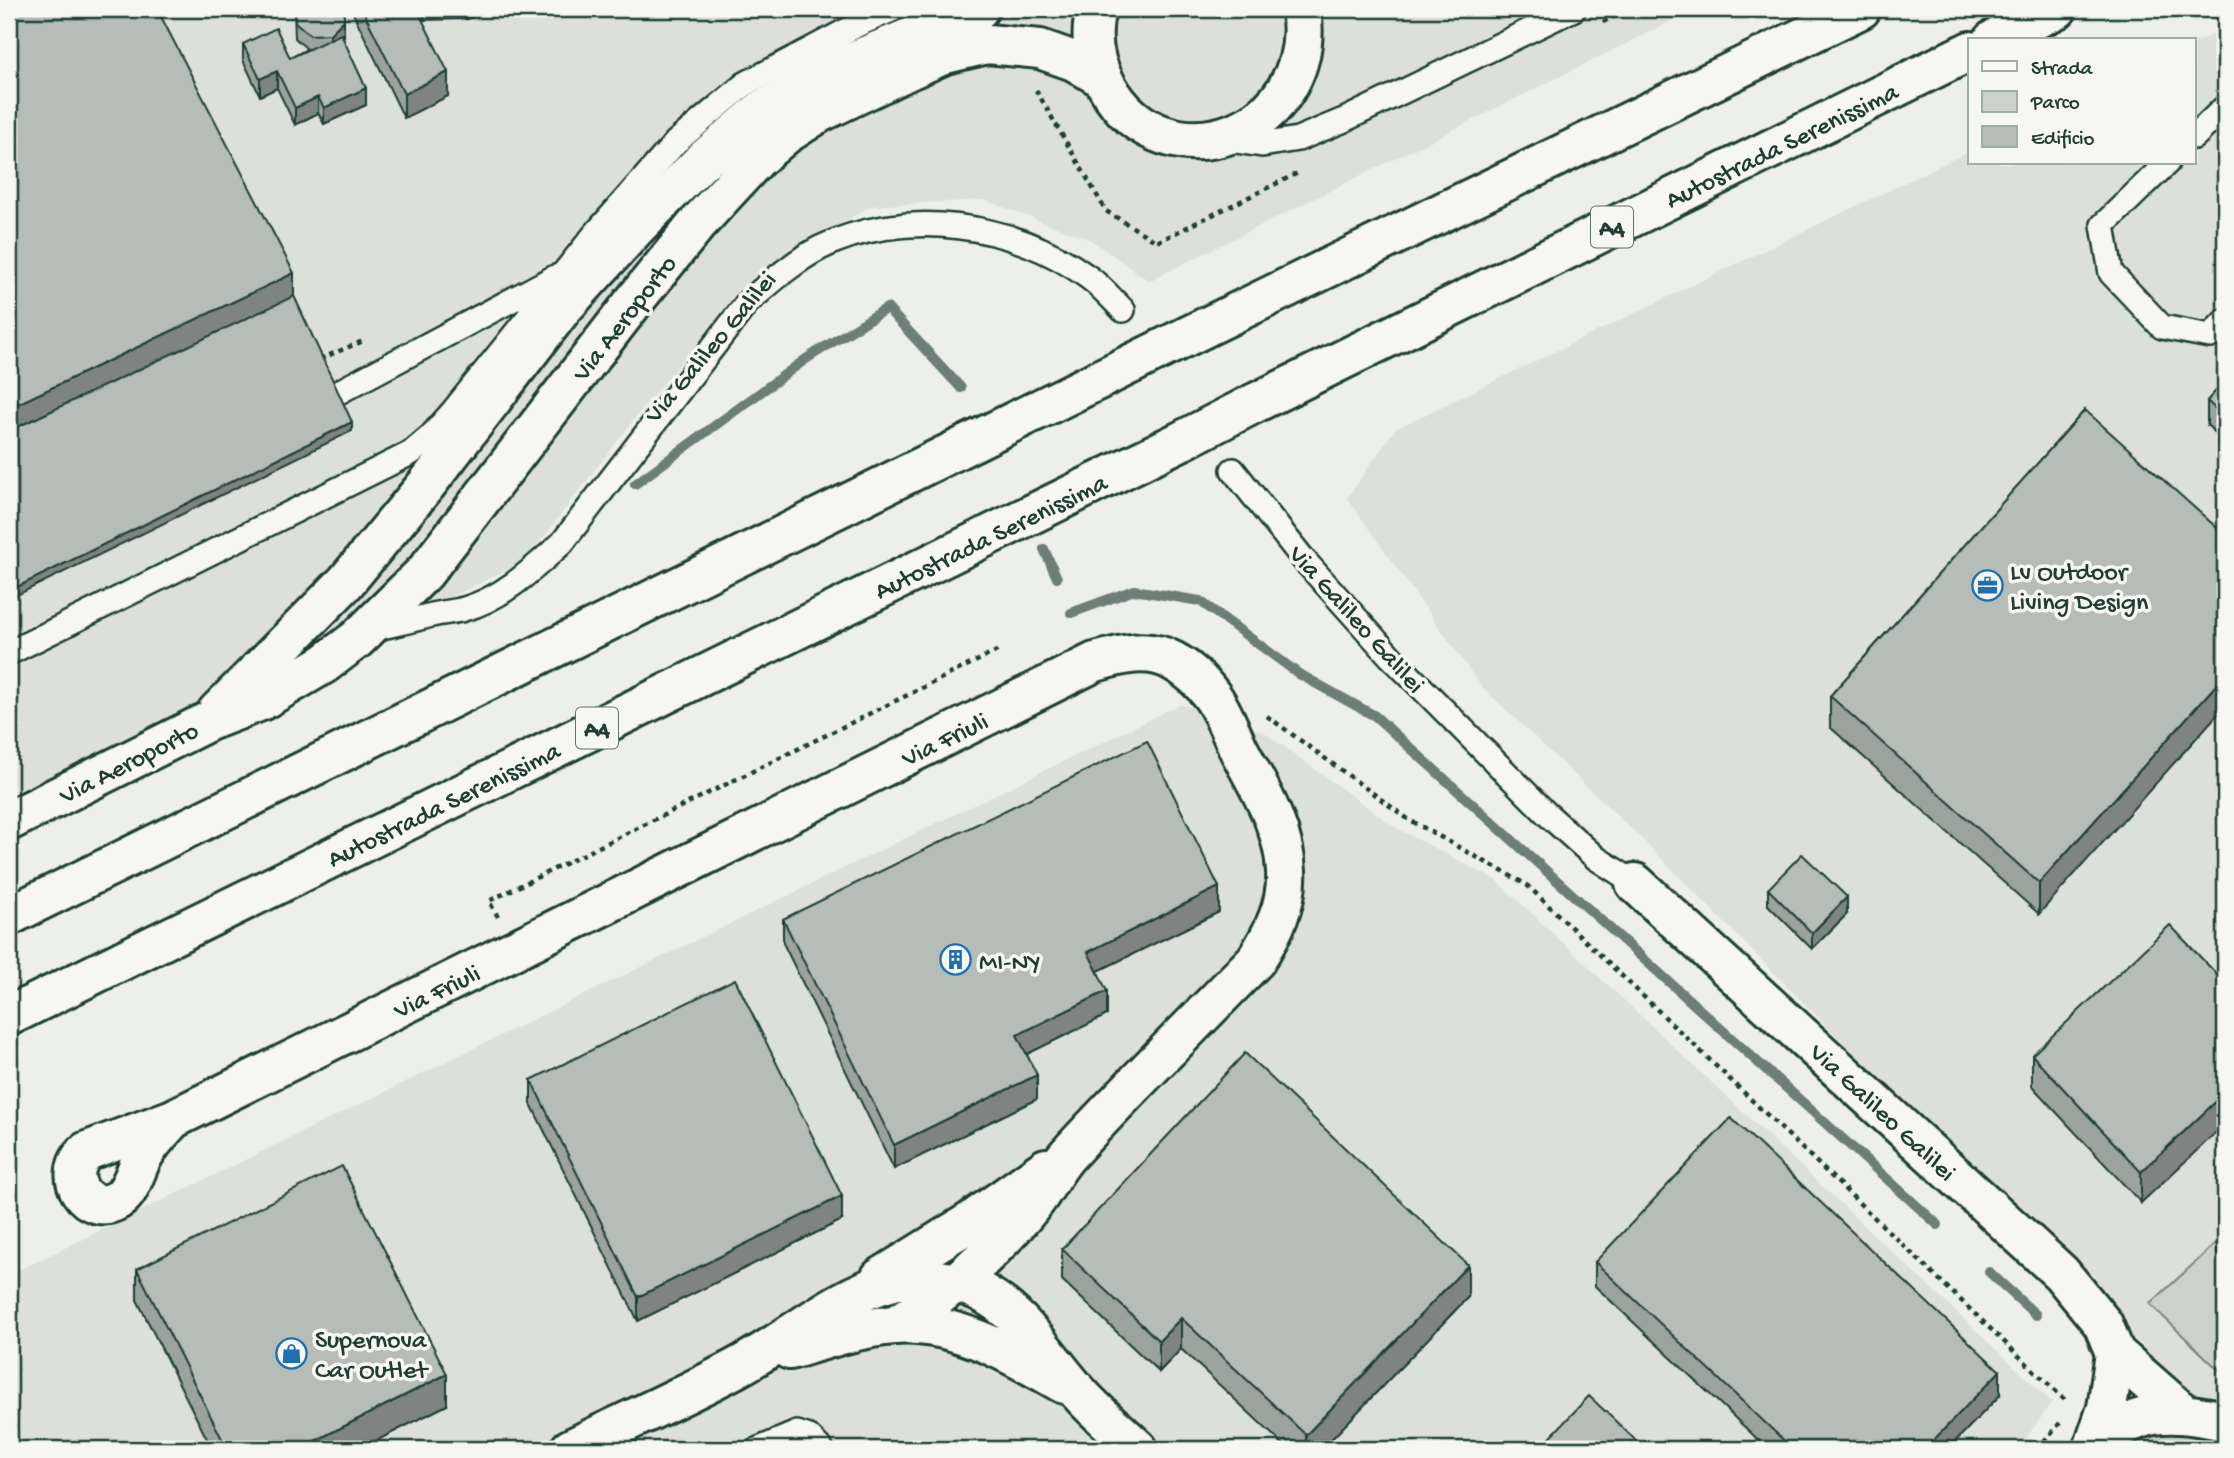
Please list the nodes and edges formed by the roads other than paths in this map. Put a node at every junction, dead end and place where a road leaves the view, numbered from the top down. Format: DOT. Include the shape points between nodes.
graph roads {
  1 [pos="894,9"];
  2 [pos="979,9"];
  3 [pos="1096,9"];
  4 [pos="1301,9"];
  5 [pos="1574,9"];
  6 [pos="1861,9"];
  7 [pos="2057,9"];
  8 [pos="1997,38"];
  9 [pos="1968,52"];
  10 [pos="1102,78"];
  11 [pos="2225,107"];
  12 [pos="2196,135"];
  13 [pos="1216,138"];
  14 [pos="2166,164"];
  15 [pos="564,272"];
  16 [pos="1123,310"];
  17 [pos="2225,321"];
  18 [pos="335,394"];
  19 [pos="1233,470"];
  20 [pos="374,623"];
  21 [pos="9,653"];
  22 [pos="209,721"];
  23 [pos="9,821"];
  24 [pos="1635,883"];
  25 [pos="9,916"];
  26 [pos="9,1016"];
  27 [pos="173,1119"];
  28 [pos="1068,1154"];
  29 [pos="953,1283"];
  30 [pos="848,1298"];
  31 [pos="895,1325"];
  32 [pos="2115,1353"];
  33 [pos="738,1367"];
  34 [pos="1080,1394"];
  35 [pos="2182,1412"];
  36 [pos="2225,1420"];
  37 [pos="587,1446"];
  38 [pos="759,1449"];
  39 [pos="821,1449"];
  40 [pos="1138,1449"];
  41 [pos="2094,1449"];
  1 -- 15 [label="lane" via="745,84 676,142"];
  2 -- 22 [label="main road, Via Aeroporto" via="836,68 794,91 762,109 701,162 562,309 345,583"];
  3 -- 10 [label="main road" via="1092,40"];
  4 -- 13 [label="main road" via="1303,48 1286,92 1252,125"];
  5 -- 13 [label="lane" via="1298,139 1262,145"];
  6 -- 25 [label="main road, bridge"];
  7 -- 8 [label="main road"];
  9 -- 26 [label="main road, Autostrada Serenissima / A4, bridge"];
  10 -- 13 [label="main road" via="1125,110 1149,127 1176,137"];
  10 -- 20 [label="main road, Via Aeroporto" via="1074,61 1040,49 987,44 945,54 911,69 819,113 785,135 698,223 425,572"];
  11 -- 12 [label="lane"];
  14 -- 17 [label="lane" via="2103,225 2111,273 2162,327 2210,336"];
  15 -- 18 [label="lane"];
  15 -- 21 [label="lane" via="454,410 411,453"];
  16 -- 20 [label="lane, Via Galileo Galilei" via="1089,277 1045,251 999,235 905,224 865,230 819,249 747,303 562,543 534,568 466,608 399,625"];
  19 -- 24 [label="lane, Via Galileo Galilei" via="1382,648 1492,758 1550,800"];
  20 -- 22 [label="main road, Via Aeroporto" via="324,664 288,686"];
  22 -- 23 [label="main road, Via Aeroporto"];
  24 -- 32 [label="main road, Via Galileo Galilei" via="2061,1273 2103,1324"];
  27 -- 28 [label="main road, Via Friuli" via="1095,662 1148,653 1171,659 1195,676 1213,698 1275,821 1286,873 1283,906 1256,960"];
  28 -- 29 [label="main road, Via Friuli" via="1034,1203"];
  28 -- 30 [label="main road, Via Friuli"];
  29 -- 30 [label="main road" via="894,1281"];
  29 -- 31 [label="main road, Via Friuli" via="919,1312"];
  29 -- 34 [label="main road" via="977,1290 1005,1309 1036,1337"];
  30 -- 33 [label="main road"];
  31 -- 33 [label="main road" via="838,1335"];
  31 -- 34 [label="main road" via="930,1326 977,1339"];
  32 -- 35 [label="main road, Via Galileo Galilei"];
  32 -- 41 [label="main road" via="2107,1408"];
  33 -- 37 [label="main road"];
  34 -- 40 [label="main road"];
  35 -- 36 [label="main road"];
  35 -- 41 [label="main road" via="2139,1418 2113,1431"];
  38 -- 39 [label="lane" via="797,1433"];
}
